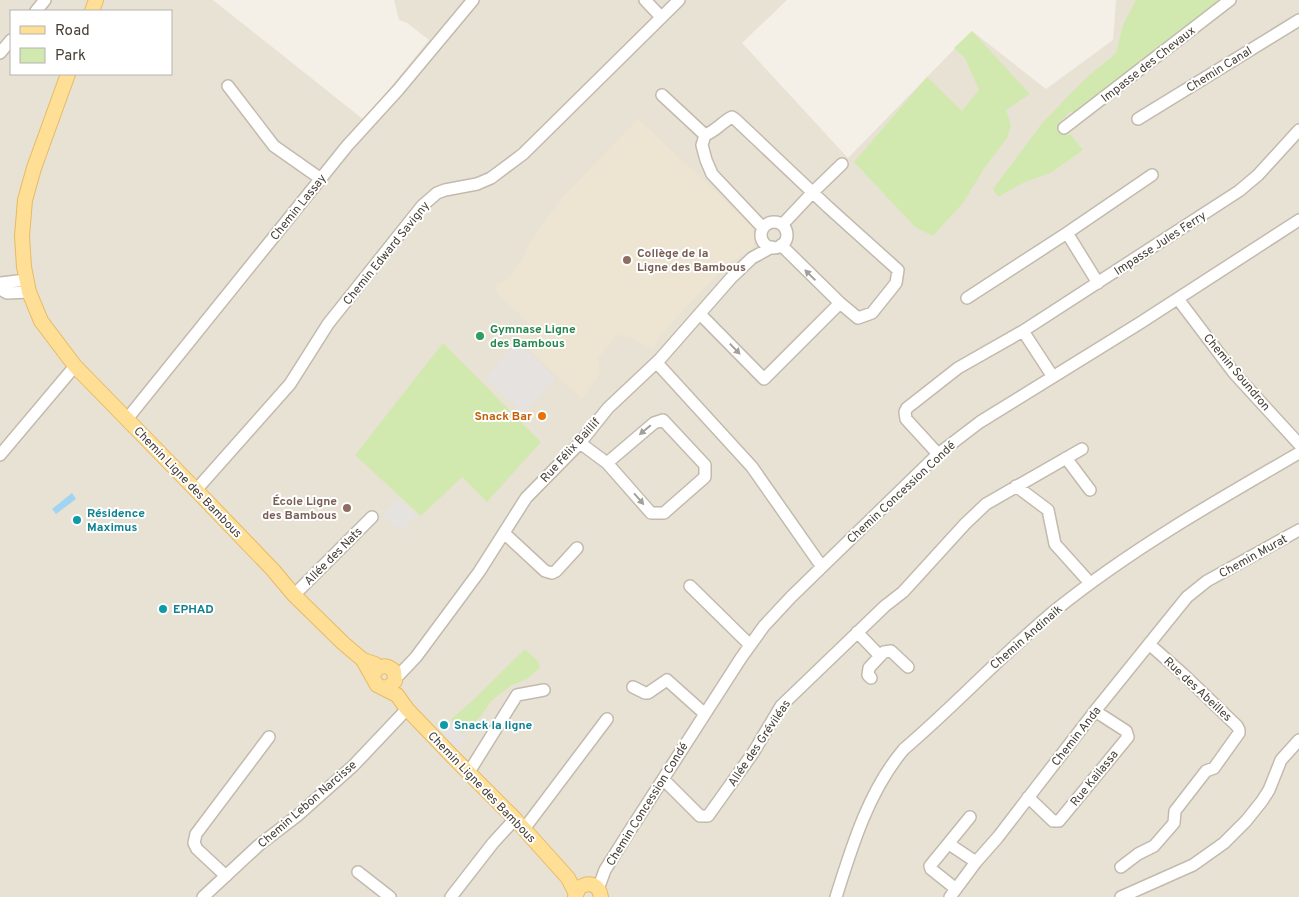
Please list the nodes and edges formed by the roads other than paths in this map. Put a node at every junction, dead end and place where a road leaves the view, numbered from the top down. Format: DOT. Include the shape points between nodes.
graph roads {
  1 [pos="45,0"];
  2 [pos="473,0"];
  3 [pos="645,0"];
  4 [pos="679,0"];
  5 [pos="1230,0"];
  6 [pos="37,10"];
  7 [pos="662,17"];
  8 [pos="1299,20"];
  9 [pos="10,41"];
  10 [pos="0,53"];
  11 [pos="68,75"];
  12 [pos="228,86"];
  13 [pos="662,95"];
  14 [pos="1138,119"];
  15 [pos="1064,128"];
  16 [pos="1299,130"];
  17 [pos="705,135"];
  18 [pos="842,164"];
  19 [pos="1152,175"];
  20 [pos="321,179"];
  21 [pos="813,192"];
  22 [pos="1299,220"];
  23 [pos="782,225"];
  24 [pos="762,233"];
  25 [pos="1067,233"];
  26 [pos="776,246"];
  27 [pos="752,258"];
  28 [pos="0,283"];
  29 [pos="1098,283"];
  30 [pos="27,286"];
  31 [pos="0,289"];
  32 [pos="967,298"];
  33 [pos="1178,298"];
  34 [pos="840,303"];
  35 [pos="700,314"];
  36 [pos="1023,331"];
  37 [pos="657,363"];
  38 [pos="74,366"];
  39 [pos="1053,377"];
  40 [pos="127,419"];
  41 [pos="580,442"];
  42 [pos="1299,444"];
  43 [pos="1082,448"];
  44 [pos="1299,453"];
  45 [pos="938,454"];
  46 [pos="0,455"];
  47 [pos="1066,458"];
  48 [pos="607,463"];
  49 [pos="1016,486"];
  50 [pos="196,490"];
  51 [pos="1090,490"];
  52 [pos="372,517"];
  53 [pos="1299,530"];
  54 [pos="504,533"];
  55 [pos="577,548"];
  56 [pos="822,567"];
  57 [pos="1207,581"];
  58 [pos="1090,583"];
  59 [pos="690,586"];
  60 [pos="294,595"];
  61 [pos="857,632"];
  62 [pos="1149,644"];
  63 [pos="750,645"];
  64 [pos="880,656"];
  65 [pos="908,667"];
  66 [pos="386,676"];
  67 [pos="871,678"];
  68 [pos="633,687"];
  69 [pos="544,690"];
  70 [pos="407,708"];
  71 [pos="1095,711"];
  72 [pos="705,714"];
  73 [pos="607,719"];
  74 [pos="270,737"];
  75 [pos="1299,740"];
  76 [pos="468,772"];
  77 [pos="663,779"];
  78 [pos="1028,797"];
  79 [pos="970,817"];
  80 [pos="515,819"];
  81 [pos="524,829"];
  82 [pos="950,844"];
  83 [pos="976,862"];
  84 [pos="1120,866"];
  85 [pos="358,872"];
  86 [pos="226,876"];
  87 [pos="568,878"];
  88 [pos="594,888"];
  89 [pos="953,893"];
  90 [pos="576,896"];
  91 [pos="203,897"];
  92 [pos="390,897"];
  93 [pos="450,897"];
  94 [pos="836,897"];
  95 [pos="1121,897"];
  1 -- 6 [label="street"];
  2 -- 20 [label="street, Chemin Lassay"];
  3 -- 7 [label="street"];
  4 -- 7 [label="street, Chemin Edward Savigny"];
  5 -- 15 [label="street, Impasse des Chevaux"];
  7 -- 50 [label="street, Chemin Edward Savigny" via="523,154 491,178 437,193 422,206 328,324 290,384"];
  8 -- 14 [label="street, Chemin Canal"];
  9 -- 10 [label="street"];
  11 -- 30 [label="main road, Chemin Ligne des Bambous" via="26,193 22,236"];
  12 -- 20 [label="street" via="274,146"];
  13 -- 17 [label="street"];
  16 -- 29 [label="street, Impasse Jules Ferry" via="1249,183"];
  17 -- 21 [label="street" via="732,118"];
  17 -- 24 [label="street" via="702,145 712,174"];
  18 -- 21 [label="street"];
  19 -- 25 [label="street"];
  20 -- 40 [label="street, Chemin Lassay"];
  21 -- 23 [label="street"];
  21 -- 34 [label="street" via="898,270 896,282 872,313 858,318"];
  22 -- 33 [label="street, Chemin Concession Condé"];
  23 -- 24 [label="street" via="771,222"];
  23 -- 26 [label="street" via="786,236"];
  24 -- 26 [label="street" via="766,246"];
  24 -- 27 [label="street, Rue Félix Baillif"];
  25 -- 29 [label="street"];
  25 -- 32 [label="street"];
  26 -- 27 [label="street, Rue Félix Baillif"];
  34 -- 26 [label="street, one-way"];
  27 -- 35 [label="street, Rue Félix Baillif"];
  28 -- 30 [label="street"];
  29 -- 36 [label="street, Impasse Jules Ferry"];
  30 -- 31 [label="street" via="7,292"];
  30 -- 38 [label="main road, Chemin Ligne des Bambous" via="41,321"];
  33 -- 39 [label="street, Chemin Concession Condé"];
  33 -- 42 [label="street, Chemin Soundron" via="1234,373"];
  35 -- 34 [label="street, one-way" via="764,379"];
  35 -- 37 [label="street, Rue Félix Baillif"];
  36 -- 39 [label="street"];
  36 -- 45 [label="street, Impasse Jules Ferry" via="958,368 907,408 906,419"];
  37 -- 41 [label="street, Rue Félix Baillif" via="608,408"];
  37 -- 56 [label="street" via="752,467"];
  38 -- 40 [label="main road, Chemin Ligne des Bambous"];
  38 -- 46 [label="street"];
  39 -- 45 [label="street, Chemin Concession Condé" via="980,422"];
  40 -- 50 [label="main road, Chemin Ligne des Bambous"];
  41 -- 48 [label="street"];
  41 -- 54 [label="street, Rue Félix Baillif" via="526,498"];
  43 -- 47 [label="street, Allée des Gréviléas"];
  44 -- 58 [label="street, Chemin Andinaik" via="1148,542"];
  45 -- 56 [label="street, Chemin Concession Condé"];
  47 -- 49 [label="street, Allée des Gréviléas"];
  47 -- 51 [label="street"];
  48 -- 48 [label="street, one-way" via="651,512 664,512 705,478 705,465 663,420 654,423"];
  49 -- 58 [label="street" via="1048,510 1055,544"];
  49 -- 61 [label="street, Allée des Gréviléas" via="986,504 902,592"];
  50 -- 60 [label="main road, Chemin Ligne des Bambous"];
  52 -- 60 [label="street, Allée des Nats"];
  53 -- 57 [label="street, Chemin Murat"];
  54 -- 55 [label="street" via="545,571 556,571"];
  54 -- 66 [label="street, Rue Félix Baillif" via="416,657"];
  56 -- 63 [label="street, Chemin Concession Condé" via="764,626"];
  57 -- 62 [label="street, Chemin Anda" via="1188,597"];
  58 -- 94 [label="street, Chemin Andinaik" via="996,663 904,748 891,764 858,833"];
  59 -- 63 [label="street"];
  60 -- 66 [label="main road, Chemin Ligne des Bambous" via="343,643 363,660 375,664"];
  61 -- 64 [label="street"];
  61 -- 77 [label="street, Allée des Gréviléas" via="781,706 753,753 708,816 700,816"];
  62 -- 71 [label="street, Chemin Anda"];
  62 -- 84 [label="street, Rue des Abeilles" via="1239,730 1214,768 1206,771 1175,811 1174,823 1159,841"];
  63 -- 72 [label="street, Chemin Concession Condé"];
  64 -- 65 [label="street" via="891,651"];
  64 -- 67 [label="street" via="868,668"];
  66 -- 70 [label="main road, Chemin Ligne des Bambous"];
  68 -- 72 [label="street" via="648,693 667,680"];
  69 -- 76 [label="street" via="517,696"];
  70 -- 76 [label="main road, Chemin Ligne des Bambous"];
  70 -- 86 [label="street, Chemin Lebon Narcisse" via="353,766"];
  71 -- 78 [label="street, Chemin Anda"];
  71 -- 78 [label="street, Rue Kailassa" via="1126,731 1128,737 1059,821 1053,820"];
  72 -- 77 [label="street, Chemin Concession Condé"];
  73 -- 81 [label="street"];
  74 -- 86 [label="street" via="196,834 194,842 197,849"];
  75 -- 95 [label="street" via="1281,760 1262,801 1224,844 1193,865"];
  76 -- 80 [label="main road, Chemin Ligne des Bambous"];
  77 -- 88 [label="street, Chemin Concession Condé"];
  78 -- 83 [label="street, Chemin Anda"];
  79 -- 82 [label="street"];
  80 -- 81 [label="main road, Chemin Ligne des Bambous"];
  80 -- 93 [label="street"];
  81 -- 87 [label="main road, Chemin Ligne des Bambous"];
  82 -- 83 [label="street"];
  82 -- 89 [label="street" via="930,869"];
  83 -- 89 [label="street, Chemin Anda"];
  85 -- 92 [label="street"];
  86 -- 91 [label="street, Chemin Lebon Narcisse"];
  87 -- 88 [label="main road, Chemin Ligne des Bambous"];
  87 -- 90 [label="main road, Chemin Ligne des Bambous"];
  88 -- 90 [label="main road" via="579,888"];
}
